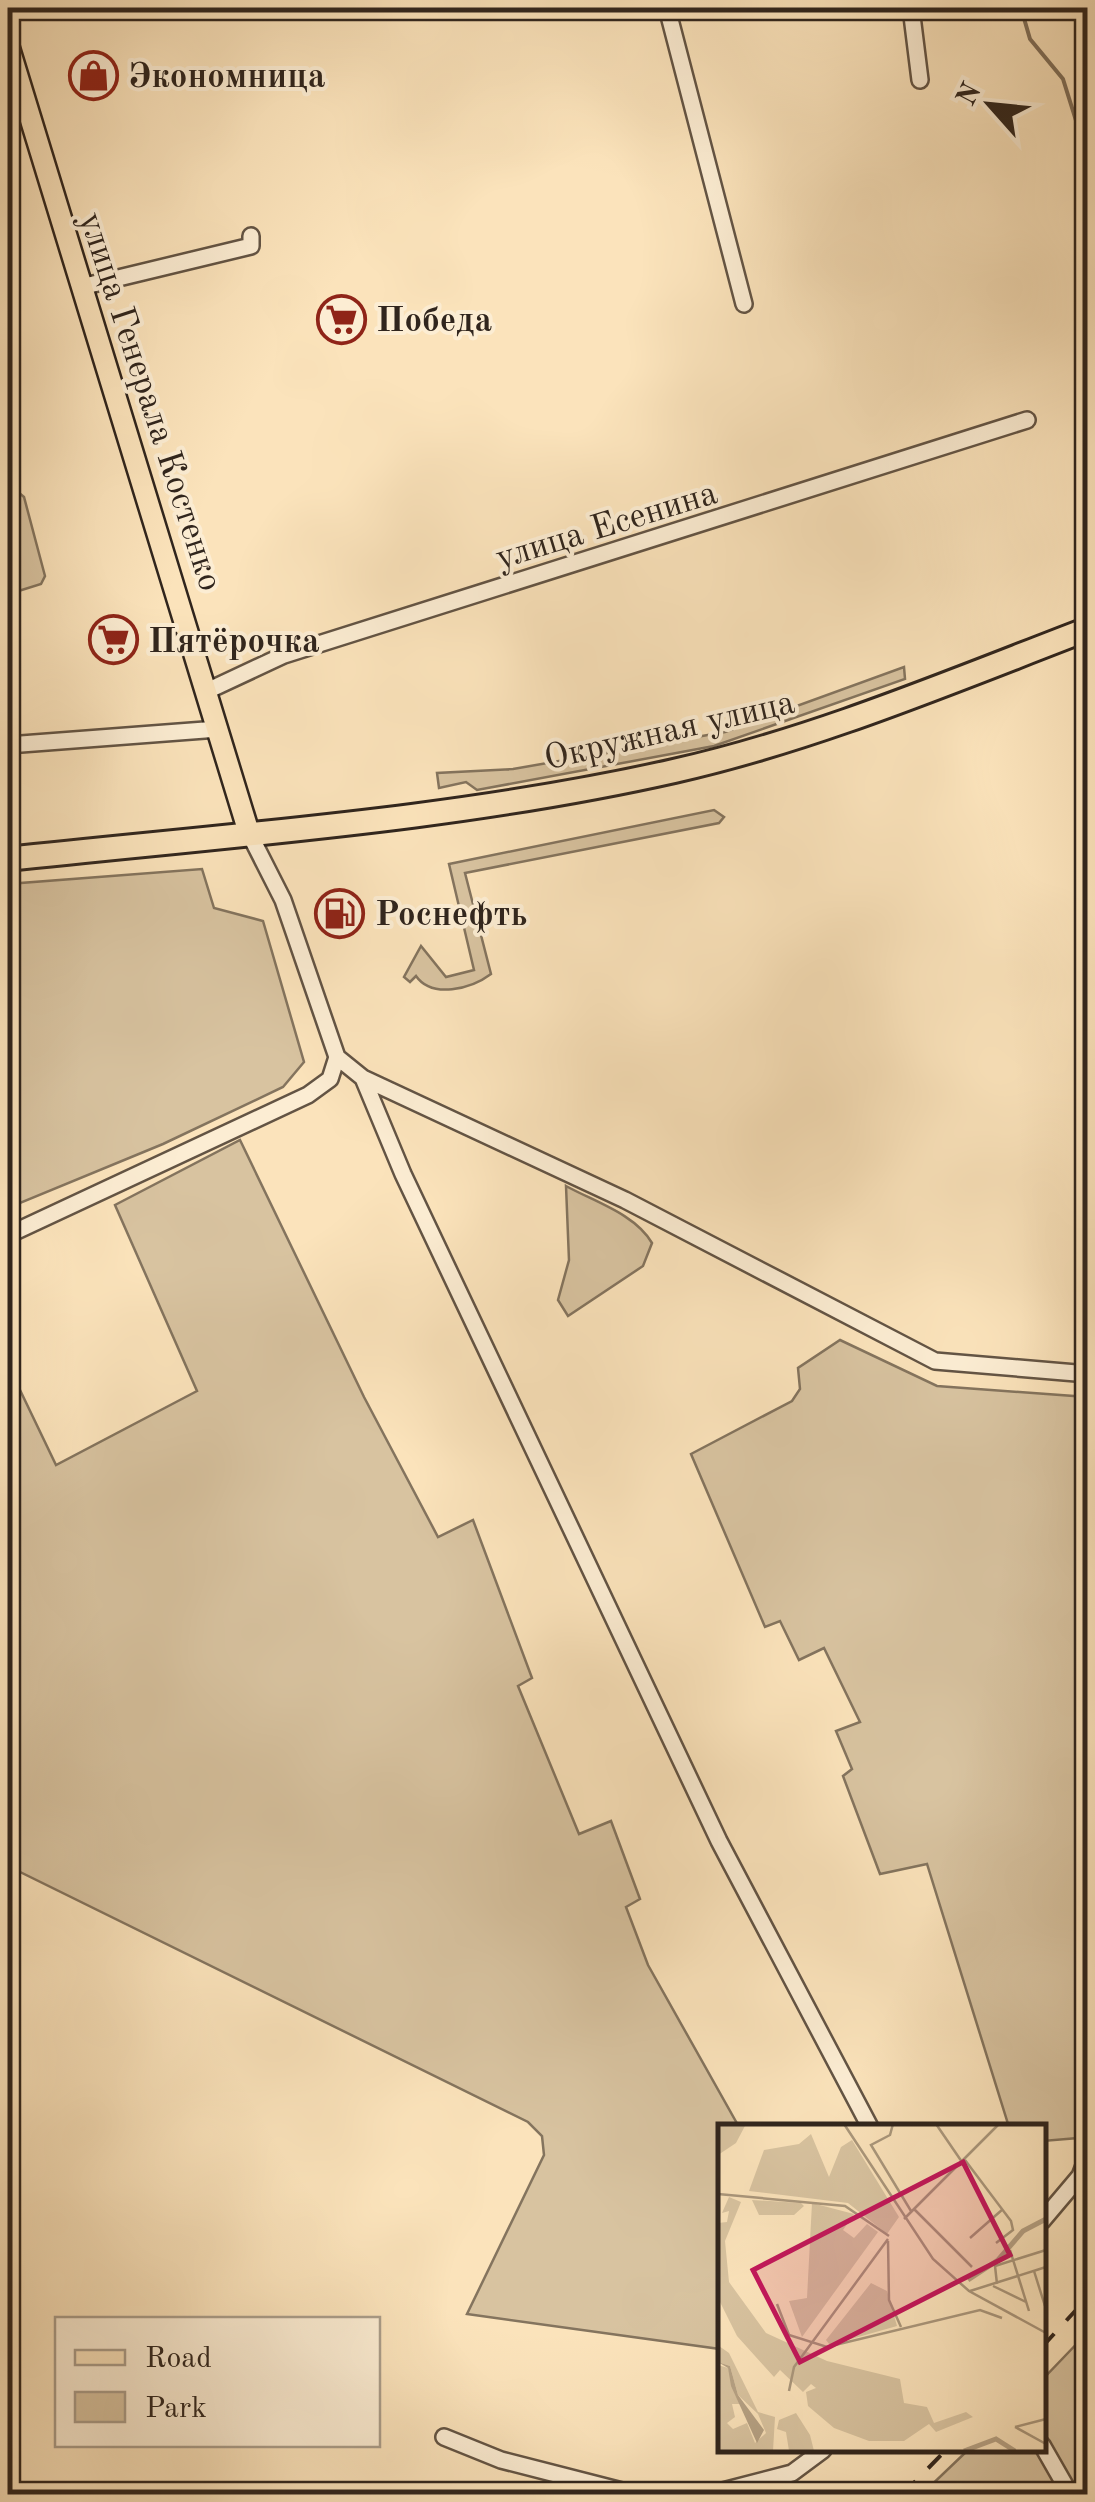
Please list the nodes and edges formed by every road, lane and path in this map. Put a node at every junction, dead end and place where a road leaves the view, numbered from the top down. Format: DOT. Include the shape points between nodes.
graph roads {
  1 [pos="668,8"];
  2 [pos="911,8"];
  3 [pos="8,44"];
  4 [pos="920,80"];
  5 [pos="250,236"];
  6 [pos="80,287"];
  7 [pos="744,304"];
  8 [pos="1026,420"];
  9 [pos="1088,628"];
  10 [pos="207,691"];
  11 [pos="218,730"];
  12 [pos="8,745"];
  13 [pos="249,833"];
  14 [pos="8,860"];
  15 [pos="337,1057"];
  16 [pos="363,1078"];
  17 [pos="8,1235"];
  18 [pos="1088,1374"];
  19 [pos="868,2124"];
  20 [pos="1088,2155"];
  21 [pos="1045,2217"];
  22 [pos="444,2437"];
  23 [pos="1045,2450"];
  24 [pos="820,2452"];
  25 [pos="708,2494"];
  26 [pos="1070,2494"];
  1 -- 7 [label="street"];
  2 -- 4 [label="street"];
  3 -- 6 [label="main road, улица Генерала Костенко"];
  5 -- 6 [label="street" via="251,246"];
  6 -- 10 [label="main road, улица Генерала Костенко"];
  8 -- 10 [label="street, улица Есенина" via="284,655"];
  9 -- 13 [label="highway, Окружная улица" via="835,726 672,771 462,807"];
  10 -- 11 [label="main road, улица Генерала Костенко"];
  11 -- 12 [label="street"];
  11 -- 13 [label="main road, улица Генерала Костенко"];
  13 -- 14 [label="highway, Окружная улица"];
  13 -- 15 [label="street, улица Генерала Костенко" via="282,900"];
  15 -- 16 [label="street"];
  15 -- 17 [label="street" via="330,1079 308,1095"];
  16 -- 18 [label="street" via="626,1200 936,1360"];
  16 -- 19 [label="street" via="719,1842"];
  20 -- 21 [label="street" via="1080,2176"];
  22 -- 25 [label="street" via="502,2460 622,2491"];
  23 -- 26 [label="street"];
  24 -- 25 [label="street" via="792,2473"];
}
